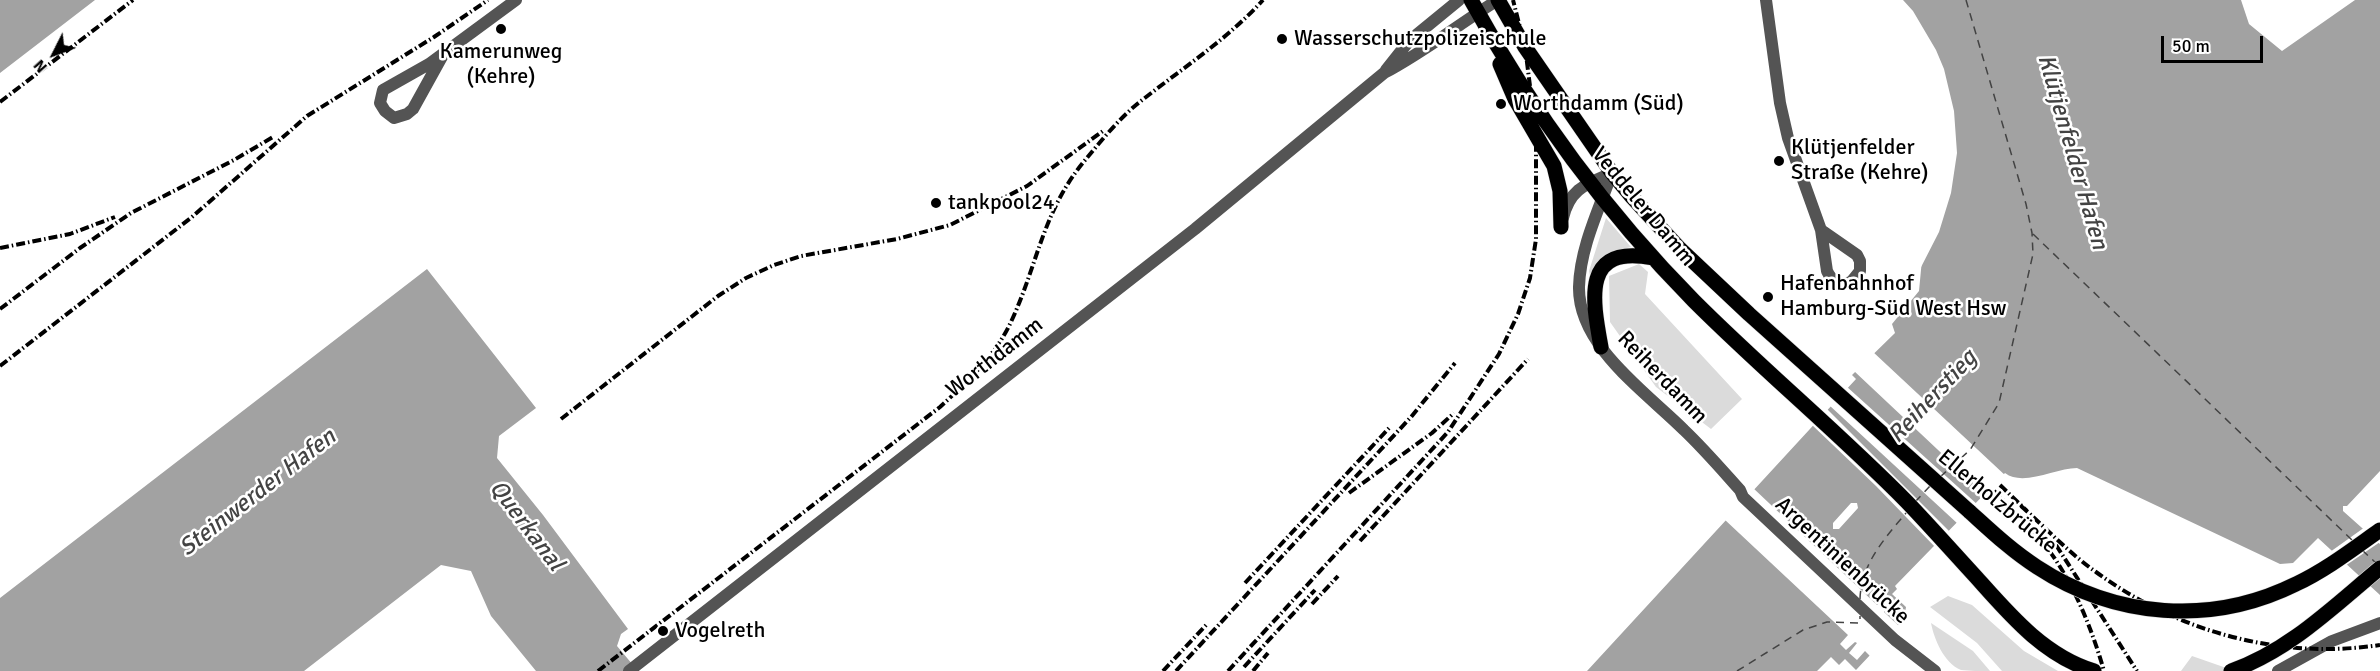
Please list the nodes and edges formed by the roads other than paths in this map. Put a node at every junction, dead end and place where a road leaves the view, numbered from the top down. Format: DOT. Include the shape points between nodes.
graph roads {
  1 [pos="516,0"];
  2 [pos="1458,0"];
  3 [pos="1498,0"];
  4 [pos="1766,0"];
  5 [pos="1474,6"];
  6 [pos="1492,38"];
  7 [pos="444,53"];
  8 [pos="1384,73"];
  9 [pos="1612,173"];
  10 [pos="1590,183"];
  11 [pos="1603,199"];
  12 [pos="1561,228"];
  13 [pos="1821,230"];
  14 [pos="1653,258"];
  15 [pos="1601,347"];
  16 [pos="1837,392"];
  17 [pos="1727,475"];
  18 [pos="2380,530"];
  19 [pos="2380,568"];
  20 [pos="2380,623"];
  21 [pos="633,668"];
  22 [pos="1935,671"];
  23 [pos="2094,671"];
  24 [pos="2231,671"];
  25 [pos="2278,671"];
  1 -- 7 [label="street"];
  2 -- 8 [label="street, Worthdamm" via="1409,41"];
  3 -- 5 [label="street, Worthdamm"];
  3 -- 9 [label="main road, Veddeler Damm"];
  4 -- 13 [label="street" via="1788,138"];
  5 -- 6 [label="main road, Veddeler Damm"];
  5 -- 8 [label="street, Worthdamm" via="1419,55"];
  6 -- 10 [label="main road, Veddeler Damm"];
  6 -- 12 [label="main road" via="1515,99 1554,166 1560,191"];
  7 -- 7 [label="street" via="383,90 380,103 385,111 394,118 414,109"];
  8 -- 21 [label="street, Worthdamm" via="1195,229"];
  9 -- 10 [label="street"];
  9 -- 11 [label="street, Reiherdamm"];
  9 -- 16 [label="main road, Veddeler Damm" via="1680,249"];
  10 -- 11 [label="main road, Veddeler Damm"];
  10 -- 12 [label="street" via="1572,196 1565,207"];
  11 -- 14 [label="main road, Veddeler Damm"];
  11 -- 15 [label="street, Reiherdamm" via="1586,246 1579,286 1583,313"];
  14 -- 15 [label="main road" via="1621,255 1602,268 1594,295"];
  14 -- 23 [label="main road, Veddeler Damm" via="1733,339 1900,495 2025,630 2058,655"];
  15 -- 17 [label="street, Reiherdamm"];
  16 -- 18 [label="main road, Ellerholzbrücke, bridge" via="2018,554 2064,583 2115,603 2182,612 2251,602 2307,579"];
  17 -- 22 [label="street, Argentinienbrücke" via="1743,497 1895,640"];
  19 -- 24 [label="main road, bridge" via="2291,640"];
  20 -- 25 [label="street" via="2332,641"];
}
